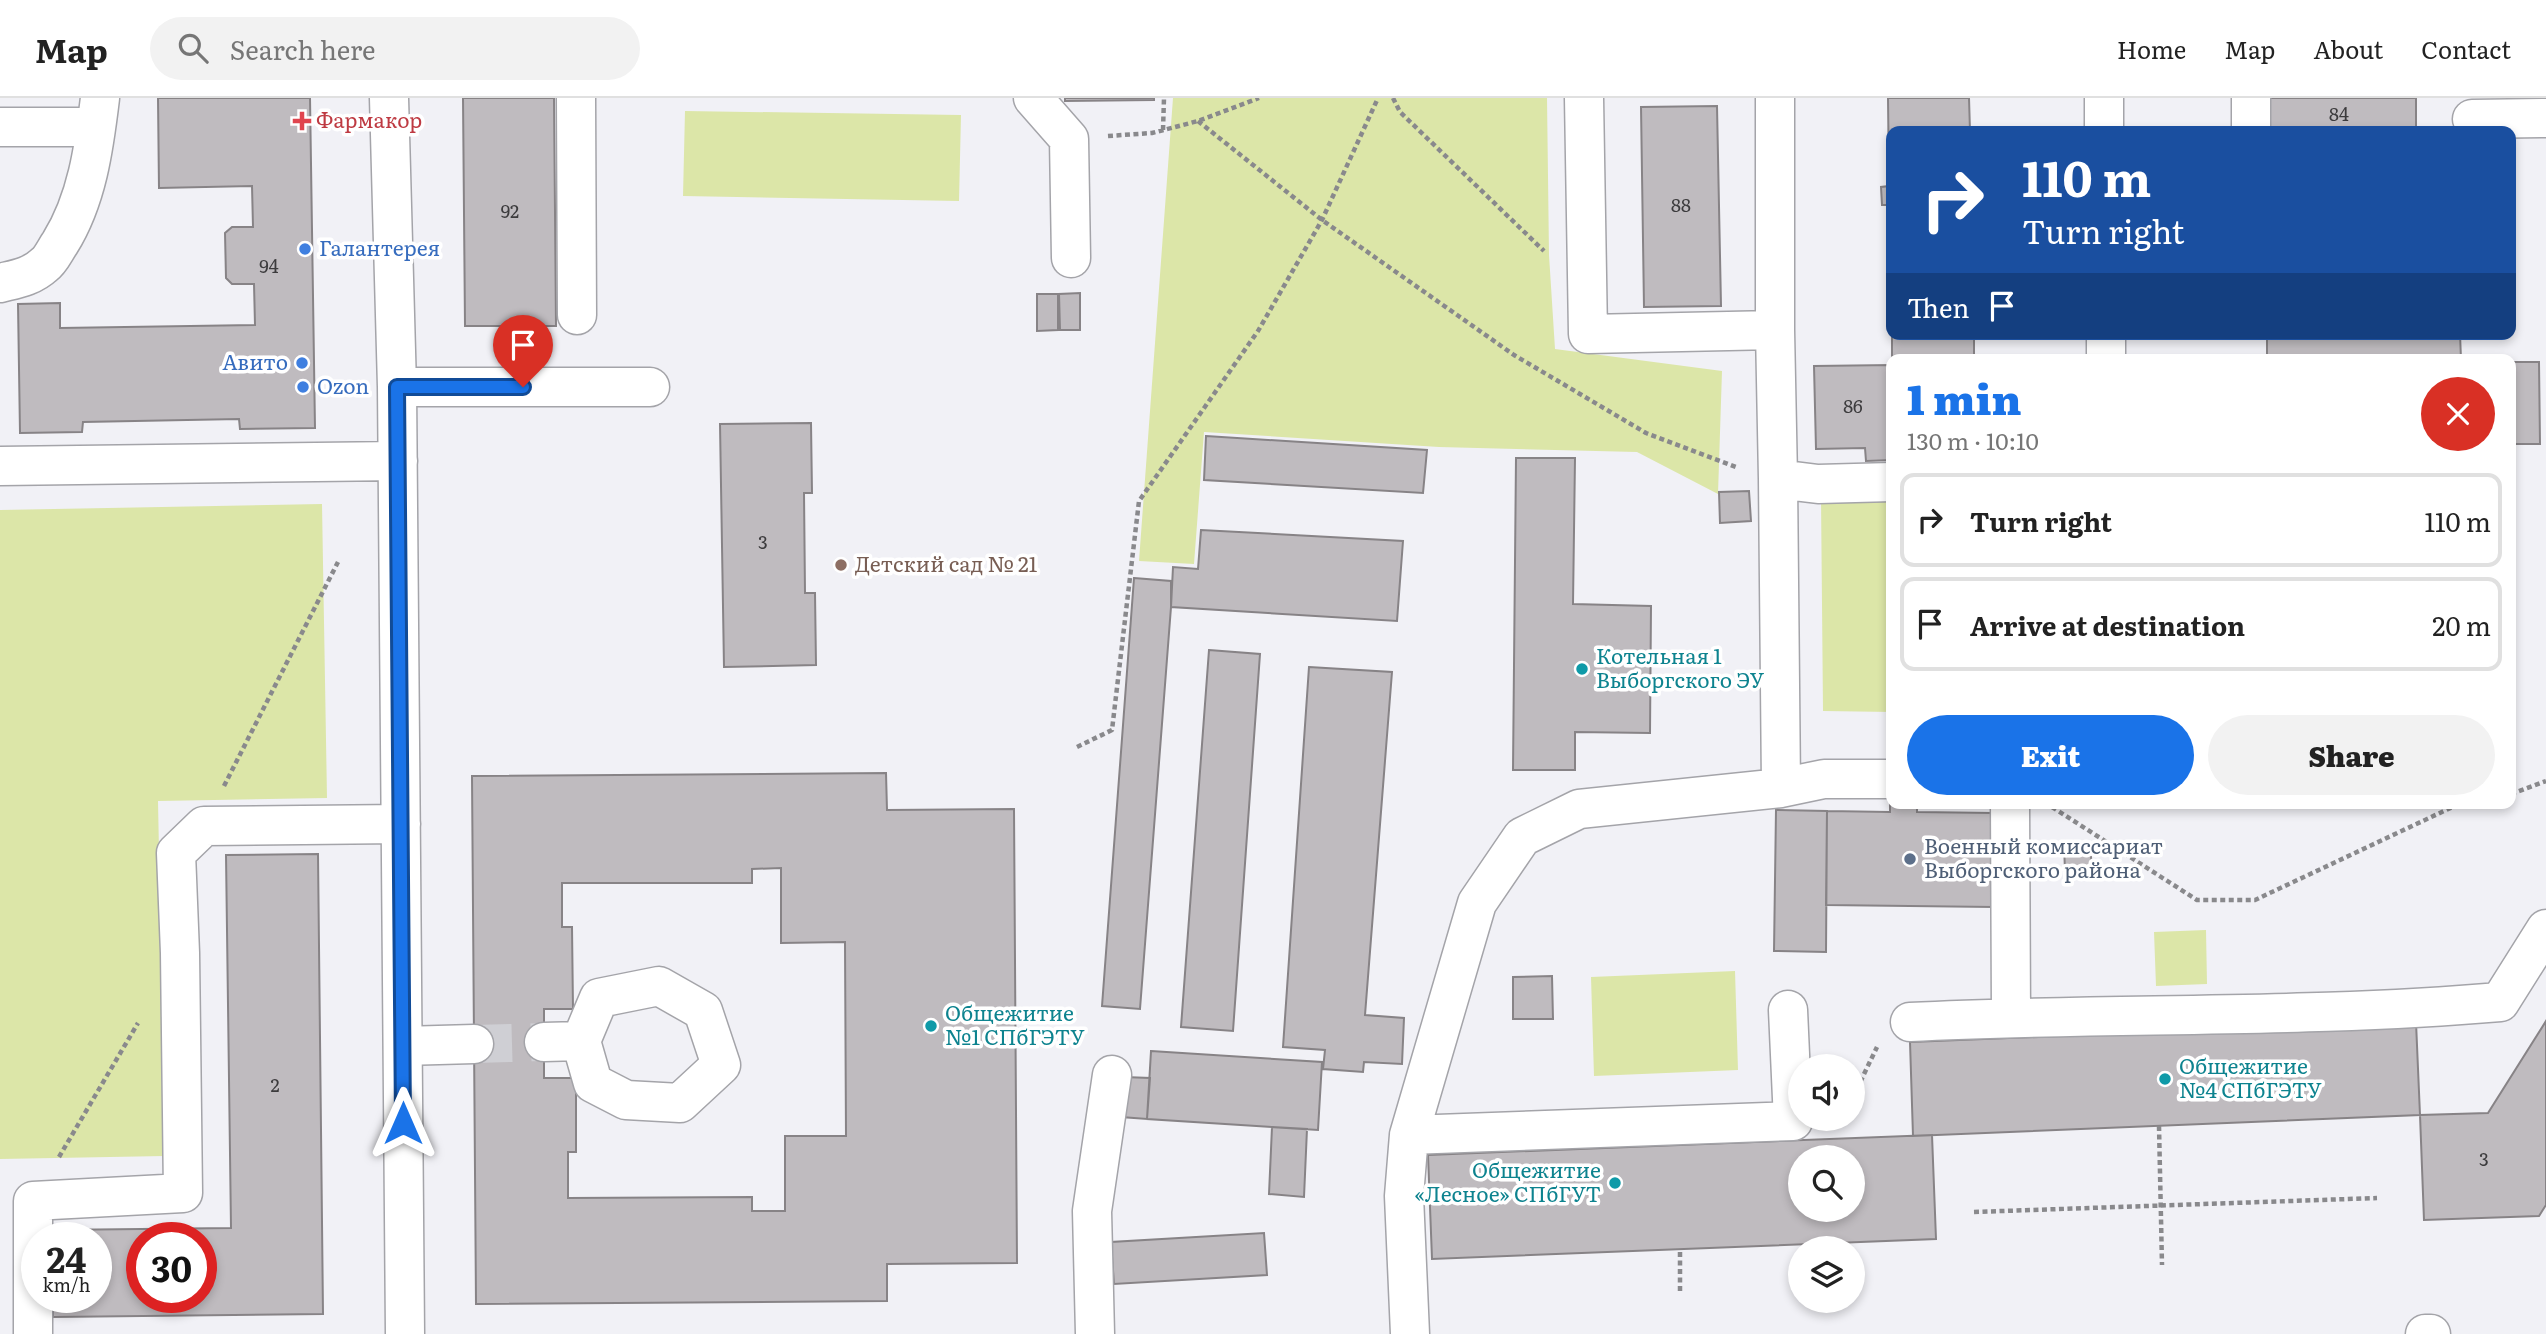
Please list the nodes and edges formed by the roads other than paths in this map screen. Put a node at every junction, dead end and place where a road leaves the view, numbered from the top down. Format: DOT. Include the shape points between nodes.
graph roads {
  1 [pos="389,98"];
  2 [pos="576,98"];
  3 [pos="1033,98"];
  4 [pos="1584,98"];
  5 [pos="1776,98"];
  6 [pos="2104,98"];
  7 [pos="2251,98"];
  8 [pos="98,113"];
  9 [pos="2546,118"];
  10 [pos="2472,119"];
  11 [pos="2104,126"];
  12 [pos="2251,126"];
  13 [pos="0,127"];
  14 [pos="1071,257"];
  15 [pos="0,284"];
  16 [pos="577,315"];
  17 [pos="1775,330"];
  18 [pos="397,387"];
  19 [pos="650,387"];
  20 [pos="398,461"];
  21 [pos="0,466"];
  22 [pos="1778,479"];
  23 [pos="1886,482"];
  24 [pos="1886,779"];
  25 [pos="1781,788"];
  26 [pos="2010,809"];
  27 [pos="401,824"];
  28 [pos="2546,929"];
  29 [pos="1788,1010"];
  30 [pos="2011,1017"];
  31 [pos="1910,1022"];
  32 [pos="581,1041"];
  33 [pos="544,1042"];
  34 [pos="474,1044"];
  35 [pos="403,1046"];
  36 [pos="1112,1076"];
  37 [pos="1409,1135"];
  38 [pos="33,1334"];
  39 [pos="405,1334"];
  40 [pos="1095,1334"];
  41 [pos="1410,1334"];
  42 [pos="2425,1334"];
  43 [pos="2431,1334"];
  1 -- 18 [label="street"];
  2 -- 16 [label="street"];
  3 -- 14 [label="street" via="1069,139"];
  4 -- 17 [label="street" via="1588,334"];
  5 -- 17 [label="street"];
  6 -- 11 [label="street"];
  7 -- 12 [label="street"];
  8 -- 13 [label="street"];
  8 -- 15 [label="street" via="82,200 69,228 46,264 28,276"];
  9 -- 10 [label="street"];
  17 -- 22 [label="street"];
  18 -- 19 [label="street"];
  18 -- 20 [label="street"];
  20 -- 21 [label="street"];
  20 -- 27 [label="street"];
  22 -- 23 [label="street" via="1818,485"];
  22 -- 25 [label="street"];
  24 -- 25 [label="street" via="1824,779"];
  25 -- 37 [label="street" via="1578,809 1522,837 1477,902"];
  26 -- 30 [label="street"];
  27 -- 35 [label="street"];
  27 -- 38 [label="street" via="204,825 176,853 183,1194 33,1201"];
  28 -- 30 [label="street" via="2500,1002 2412,1009"];
  29 -- 37 [label="street" via="1793,1121"];
  30 -- 31 [label="street"];
  32 -- 33 [label="street"];
  34 -- 35 [label="street"];
  35 -- 39 [label="street"];
  36 -- 40 [label="street" via="1092,1211"];
  37 -- 41 [label="street" via="1404,1196"];
  42 -- 43 [label="street"];
}
